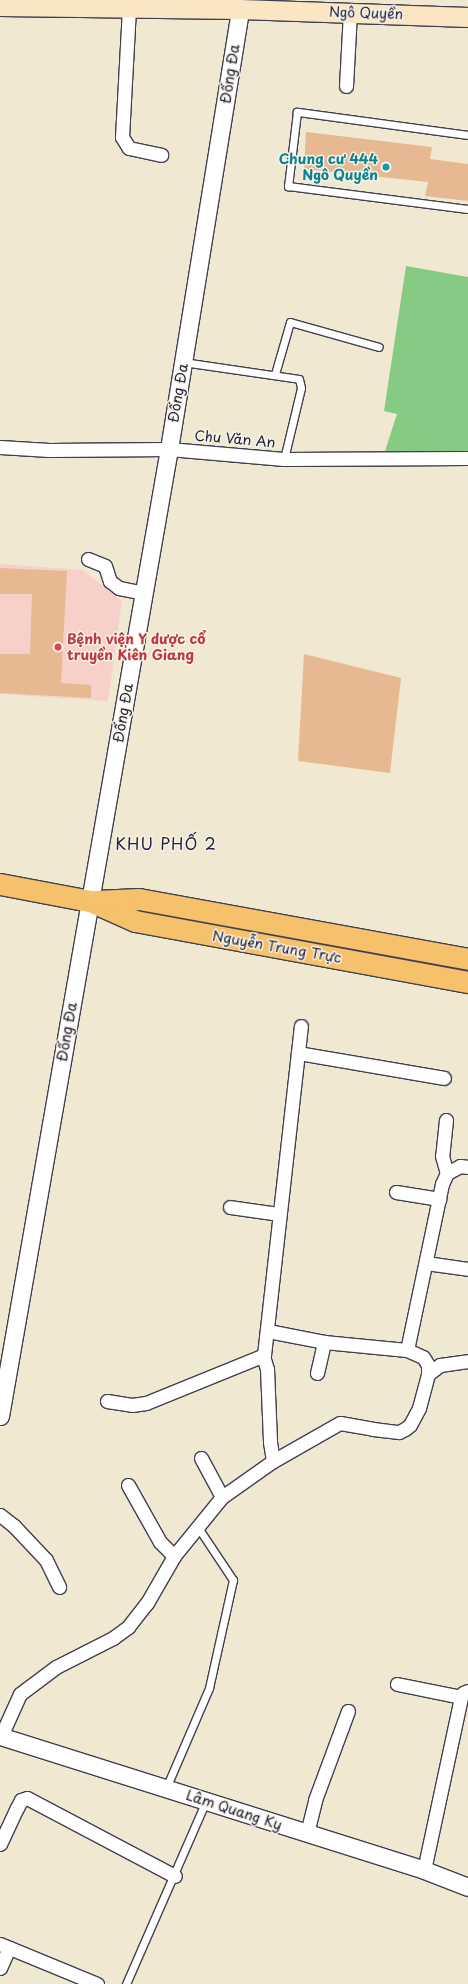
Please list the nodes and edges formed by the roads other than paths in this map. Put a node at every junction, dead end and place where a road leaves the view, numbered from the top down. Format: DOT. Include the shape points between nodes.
graph roads {
  1 [pos="0,6"];
  2 [pos="129,8"];
  3 [pos="240,9"];
  4 [pos="350,13"];
  5 [pos="468,17"];
  6 [pos="346,86"];
  7 [pos="468,135"];
  8 [pos="161,154"];
  9 [pos="468,209"];
  10 [pos="379,347"];
  11 [pos="183,362"];
  12 [pos="276,374"];
  13 [pos="0,447"];
  14 [pos="168,449"];
  15 [pos="468,458"];
  16 [pos="284,459"];
  17 [pos="88,559"];
  18 [pos="144,593"];
  19 [pos="0,884"];
  20 [pos="90,901"];
  21 [pos="468,959"];
  22 [pos="468,982"];
  23 [pos="301,1026"];
  24 [pos="298,1053"];
  25 [pos="444,1078"];
  26 [pos="446,1120"];
  27 [pos="468,1167"];
  28 [pos="447,1173"];
  29 [pos="396,1192"];
  30 [pos="439,1199"];
  31 [pos="230,1207"];
  32 [pos="279,1214"];
  33 [pos="426,1263"];
  34 [pos="468,1269"];
  35 [pos="268,1331"];
  36 [pos="324,1342"];
  37 [pos="407,1350"];
  38 [pos="263,1356"];
  39 [pos="468,1361"];
  40 [pos="317,1373"];
  41 [pos="428,1374"];
  42 [pos="107,1400"];
  43 [pos="0,1416"];
  44 [pos="201,1458"];
  45 [pos="273,1461"];
  46 [pos="128,1485"];
  47 [pos="222,1497"];
  48 [pos="0,1515"];
  49 [pos="197,1526"];
  50 [pos="174,1556"];
  51 [pos="59,1587"];
  52 [pos="397,1684"];
  53 [pos="464,1694"];
  54 [pos="348,1712"];
  55 [pos="0,1736"];
  56 [pos="166,1789"];
  57 [pos="206,1801"];
  58 [pos="307,1833"];
  59 [pos="0,1844"];
  60 [pos="424,1870"];
  61 [pos="175,1876"];
  62 [pos="468,1887"];
  63 [pos="5,1946"];
  64 [pos="0,1968"];
  65 [pos="97,1984"];
  66 [pos="126,1984"];
  1 -- 2 [label="main road, Ngô Quyền"];
  2 -- 3 [label="main road, Ngô Quyền"];
  2 -- 8 [label="street" via="122,137 129,148"];
  3 -- 4 [label="main road, Ngô Quyền"];
  3 -- 11 [label="street, Đống Đa"];
  4 -- 5 [label="main road, Ngô Quyền"];
  4 -- 6 [label="street"];
  7 -- 9 [label="lane" via="297,112 288,186"];
  10 -- 12 [label="lane" via="290,322"];
  11 -- 12 [label="lane"];
  11 -- 14 [label="street, Đống Đa"];
  12 -- 16 [label="lane" via="299,379 301,388"];
  13 -- 14 [label="street, Chu Văn An" via="49,450"];
  14 -- 16 [label="street, Chu Văn An"];
  14 -- 18 [label="street, Đống Đa"];
  15 -- 16 [label="street, Chu Văn An"];
  17 -- 18 [label="street" via="105,566 110,581 119,588"];
  18 -- 20 [label="street, Đống Đa"];
  19 -- 20 [label="main road, Nguyễn Trung Trực"];
  20 -- 21 [label="main road, Nguyễn Trung Trực" via="139,899"];
  20 -- 22 [label="main road, Nguyễn Trung Trực" via="136,921"];
  20 -- 43 [label="street, Đống Đa"];
  23 -- 24 [label="street"];
  24 -- 25 [label="street"];
  24 -- 32 [label="street"];
  26 -- 28 [label="street" via="442,1156"];
  27 -- 28 [label="street" via="460,1166"];
  28 -- 30 [label="street"];
  29 -- 30 [label="street"];
  30 -- 33 [label="street"];
  31 -- 32 [label="street"];
  32 -- 35 [label="street"];
  33 -- 34 [label="street"];
  33 -- 37 [label="street"];
  35 -- 36 [label="street"];
  35 -- 38 [label="street"];
  36 -- 37 [label="street"];
  36 -- 40 [label="street"];
  37 -- 41 [label="street" via="423,1356 428,1365"];
  38 -- 42 [label="street" via="146,1403 132,1405"];
  38 -- 45 [label="street" via="267,1369"];
  39 -- 41 [label="street" via="440,1365"];
  41 -- 45 [label="street" via="419,1408 405,1429 399,1432 373,1430 340,1423"];
  44 -- 47 [label="street"];
  45 -- 47 [label="street"];
  46 -- 50 [label="street" via="160,1542"];
  47 -- 49 [label="street"];
  48 -- 51 [label="street" via="46,1560"];
  49 -- 50 [label="street"];
  49 -- 56 [label="lane" via="234,1580 209,1688"];
  50 -- 55 [label="street" via="147,1603 128,1627 113,1638 56,1667 20,1694"];
  52 -- 53 [label="street"];
  53 -- 60 [label="street"];
  54 -- 58 [label="street" via="315,1800"];
  55 -- 56 [label="street, Lâm Quang Ky"];
  56 -- 57 [label="street, Lâm Quang Ky"];
  57 -- 58 [label="street, Lâm Quang Ky"];
  57 -- 61 [label="lane"];
  58 -- 60 [label="street, Lâm Quang Ky"];
  59 -- 61 [label="street" via="21,1800 27,1798"];
  60 -- 62 [label="street, Lâm Quang Ky"];
  61 -- 66 [label="lane"];
  63 -- 64 [label="street"];
  63 -- 65 [label="street"];
}
